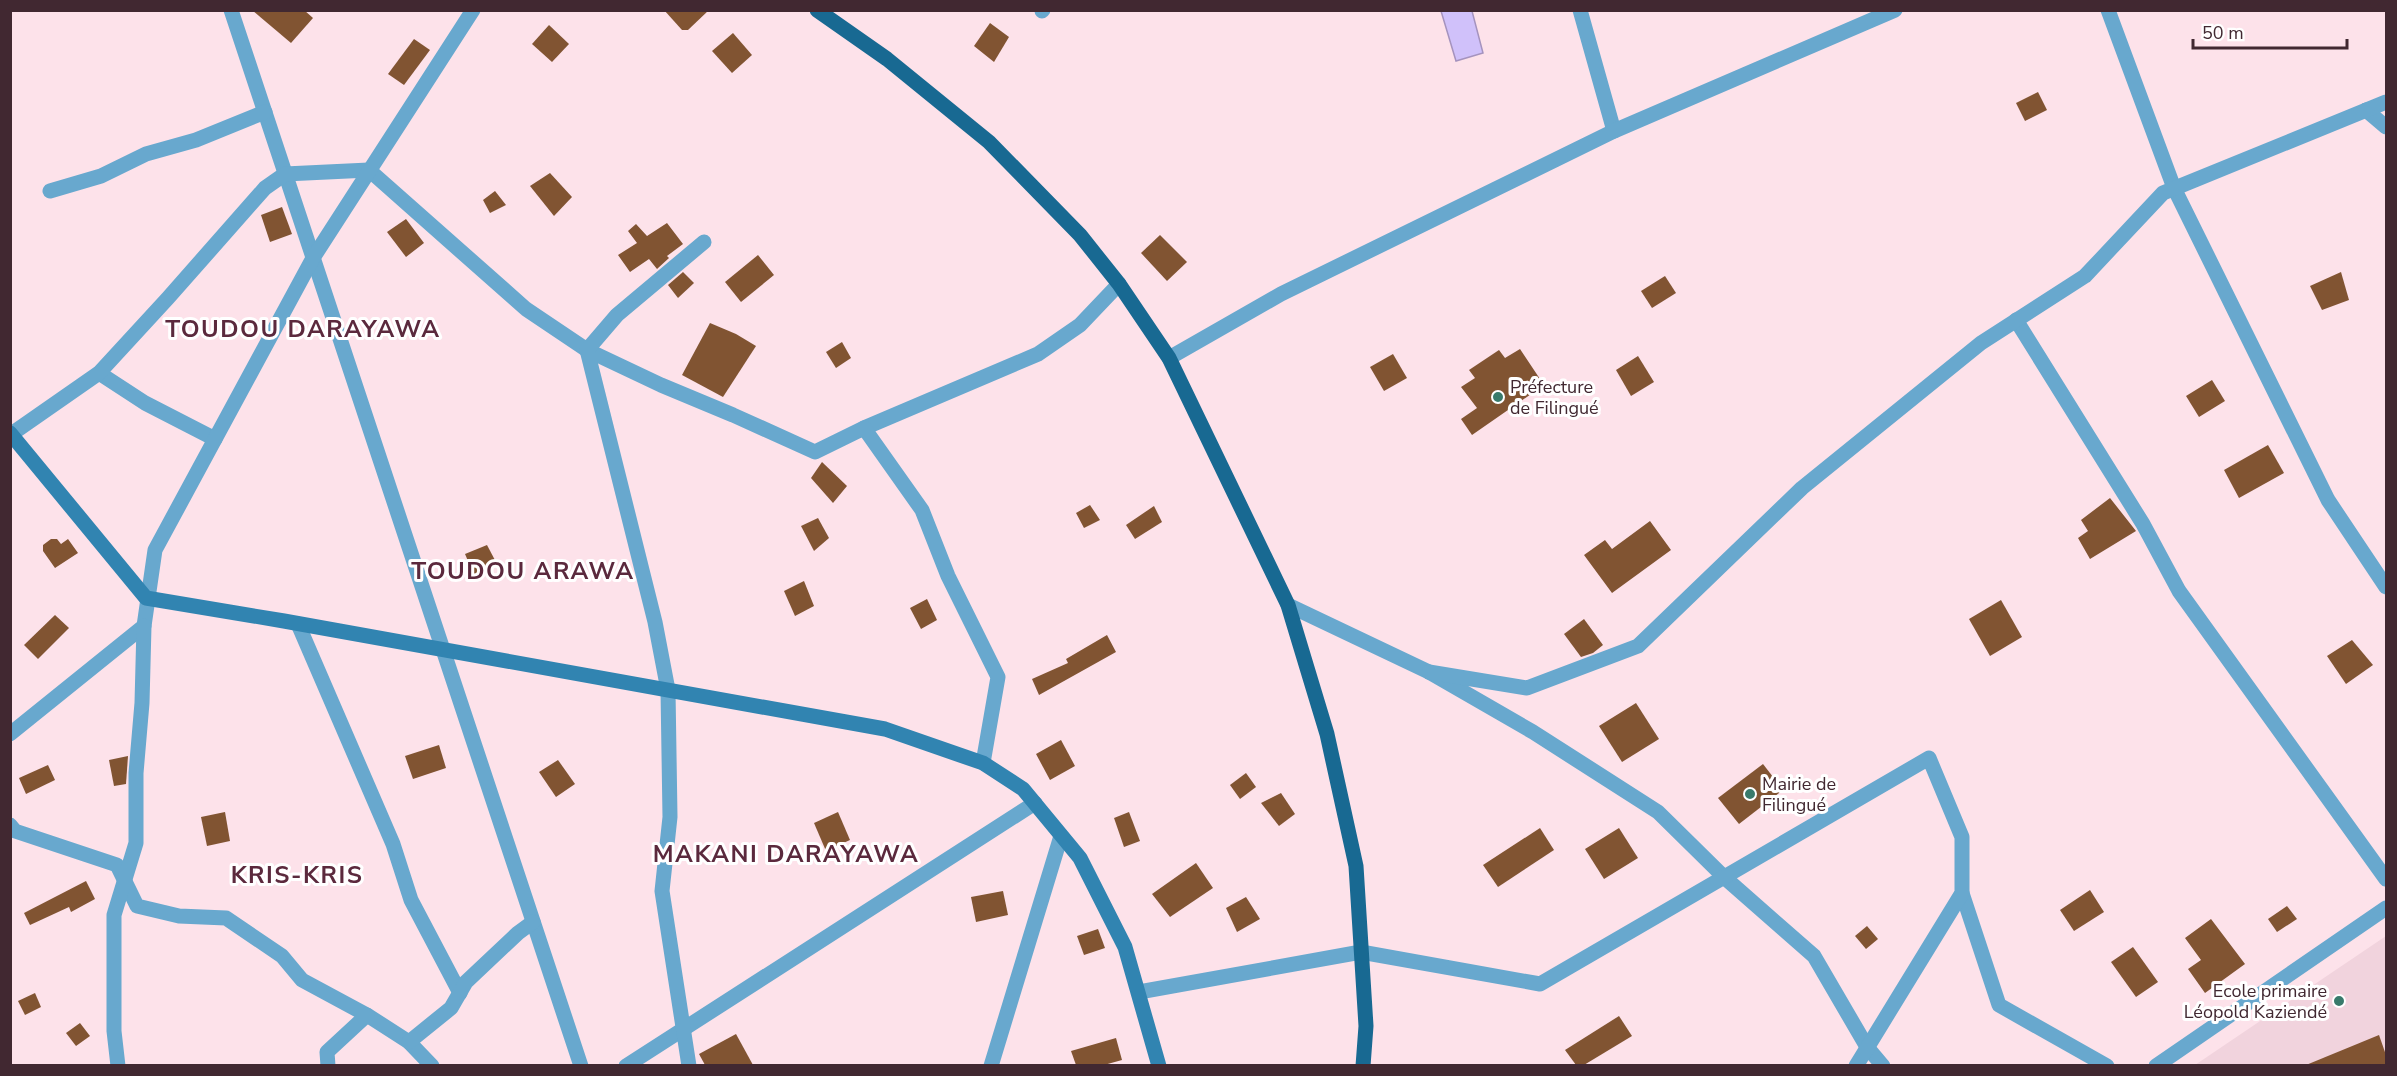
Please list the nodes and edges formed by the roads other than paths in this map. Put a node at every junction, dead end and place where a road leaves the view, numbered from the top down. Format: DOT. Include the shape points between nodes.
graph roads {
  1 [pos="231,10"];
  2 [pos="473,10"];
  3 [pos="817,10"];
  4 [pos="1580,10"];
  5 [pos="1895,10"];
  6 [pos="2108,10"];
  7 [pos="2386,102"];
  8 [pos="2366,110"];
  9 [pos="265,112"];
  10 [pos="2386,127"];
  11 [pos="1614,131"];
  12 [pos="369,170"];
  13 [pos="285,174"];
  14 [pos="2174,188"];
  15 [pos="50,191"];
  16 [pos="704,242"];
  17 [pos="313,258"];
  18 [pos="1119,284"];
  19 [pos="2016,320"];
  20 [pos="586,351"];
  21 [pos="1169,358"];
  22 [pos="99,373"];
  23 [pos="864,428"];
  24 [pos="11,434"];
  25 [pos="215,439"];
  26 [pos="2386,587"];
  27 [pos="146,598"];
  28 [pos="1288,605"];
  29 [pos="298,624"];
  30 [pos="144,626"];
  31 [pos="443,650"];
  32 [pos="1429,672"];
  33 [pos="668,690"];
  34 [pos="10,734"];
  35 [pos="983,763"];
  36 [pos="1035,803"];
  37 [pos="12,834"];
  38 [pos="1062,836"];
  39 [pos="1724,877"];
  40 [pos="2386,879"];
  41 [pos="125,880"];
  42 [pos="1962,893"];
  43 [pos="2386,908"];
  44 [pos="533,922"];
  45 [pos="1361,952"];
  46 [pos="1139,992"];
  47 [pos="460,993"];
  48 [pos="366,1016"];
  49 [pos="684,1027"];
  50 [pos="409,1042"];
  51 [pos="1867,1047"];
  52 [pos="118,1065"];
  53 [pos="328,1065"];
  54 [pos="432,1065"];
  55 [pos="581,1065"];
  56 [pos="626,1065"];
  57 [pos="689,1065"];
  58 [pos="991,1065"];
  59 [pos="1159,1065"];
  60 [pos="1364,1065"];
  61 [pos="1856,1065"];
  62 [pos="1883,1065"];
  63 [pos="2107,1065"];
  64 [pos="2156,1065"];
  1 -- 9 [label="street"];
  2 -- 12 [label="street"];
  3 -- 18 [label="main road" via="887,59 989,142 1080,236"];
  4 -- 11 [label="street"];
  5 -- 11 [label="street"];
  6 -- 14 [label="street"];
  7 -- 8 [label="street"];
  8 -- 10 [label="street"];
  8 -- 14 [label="street"];
  9 -- 13 [label="street"];
  9 -- 15 [label="street" via="196,140 146,154 101,176"];
  11 -- 21 [label="street" via="1281,294"];
  12 -- 13 [label="street"];
  12 -- 17 [label="street"];
  12 -- 20 [label="street" via="526,309"];
  13 -- 17 [label="street"];
  13 -- 22 [label="street" via="265,188"];
  14 -- 19 [label="street" via="2163,193 2085,276"];
  14 -- 26 [label="street" via="2328,500"];
  16 -- 20 [label="street" via="617,315"];
  17 -- 25 [label="street"];
  17 -- 31 [label="street"];
  18 -- 21 [label="main road"];
  18 -- 23 [label="street" via="1080,325 1038,354"];
  19 -- 32 [label="street" via="1981,343 1802,488 1638,646 1527,688"];
  19 -- 40 [label="street" via="2143,524 2179,591"];
  20 -- 23 [label="street" via="815,452"];
  20 -- 33 [label="street" via="655,622"];
  21 -- 28 [label="main road"];
  22 -- 24 [label="street"];
  22 -- 25 [label="street"];
  23 -- 35 [label="street" via="922,510 948,576 998,677"];
  24 -- 27 [label="street"];
  25 -- 27 [label="street" via="154,550"];
  27 -- 29 [label="street"];
  27 -- 30 [label="street"];
  28 -- 32 [label="street"];
  28 -- 45 [label="main road" via="1327,734 1354,855"];
  29 -- 31 [label="street"];
  29 -- 47 [label="street" via="393,844 411,900"];
  30 -- 34 [label="street"];
  30 -- 41 [label="street" via="136,843"];
  31 -- 33 [label="street"];
  31 -- 44 [label="street"];
  32 -- 39 [label="street" via="1533,732 1658,812"];
  33 -- 35 [label="street" via="885,729"];
  33 -- 49 [label="street" via="670,817 662,891"];
  35 -- 36 [label="street" via="1023,789"];
  36 -- 38 [label="street"];
  36 -- 49 [label="street"];
  37 -- 41 [label="street" via="117,865"];
  38 -- 46 [label="street" via="1080,858 1125,947"];
  38 -- 58 [label="street"];
  39 -- 42 [label="street" via="1929,758 1962,837"];
  39 -- 45 [label="street" via="1540,984"];
  39 -- 51 [label="street" via="1814,956"];
  41 -- 48 [label="street" via="137,906 178,916 226,918 282,956 302,980"];
  41 -- 52 [label="street" via="114,915 114,1031"];
  42 -- 51 [label="street"];
  42 -- 63 [label="street" via="1999,1005"];
  43 -- 64 [label="street"];
  44 -- 47 [label="street" via="466,982"];
  44 -- 55 [label="street"];
  45 -- 46 [label="street"];
  45 -- 60 [label="main road" via="1366,1026"];
  46 -- 59 [label="street"];
  47 -- 50 [label="street" via="451,1008"];
  48 -- 50 [label="street"];
  48 -- 53 [label="street" via="327,1052"];
  49 -- 56 [label="street"];
  49 -- 57 [label="street"];
  50 -- 54 [label="street"];
  51 -- 61 [label="street"];
  51 -- 62 [label="street"];
}
